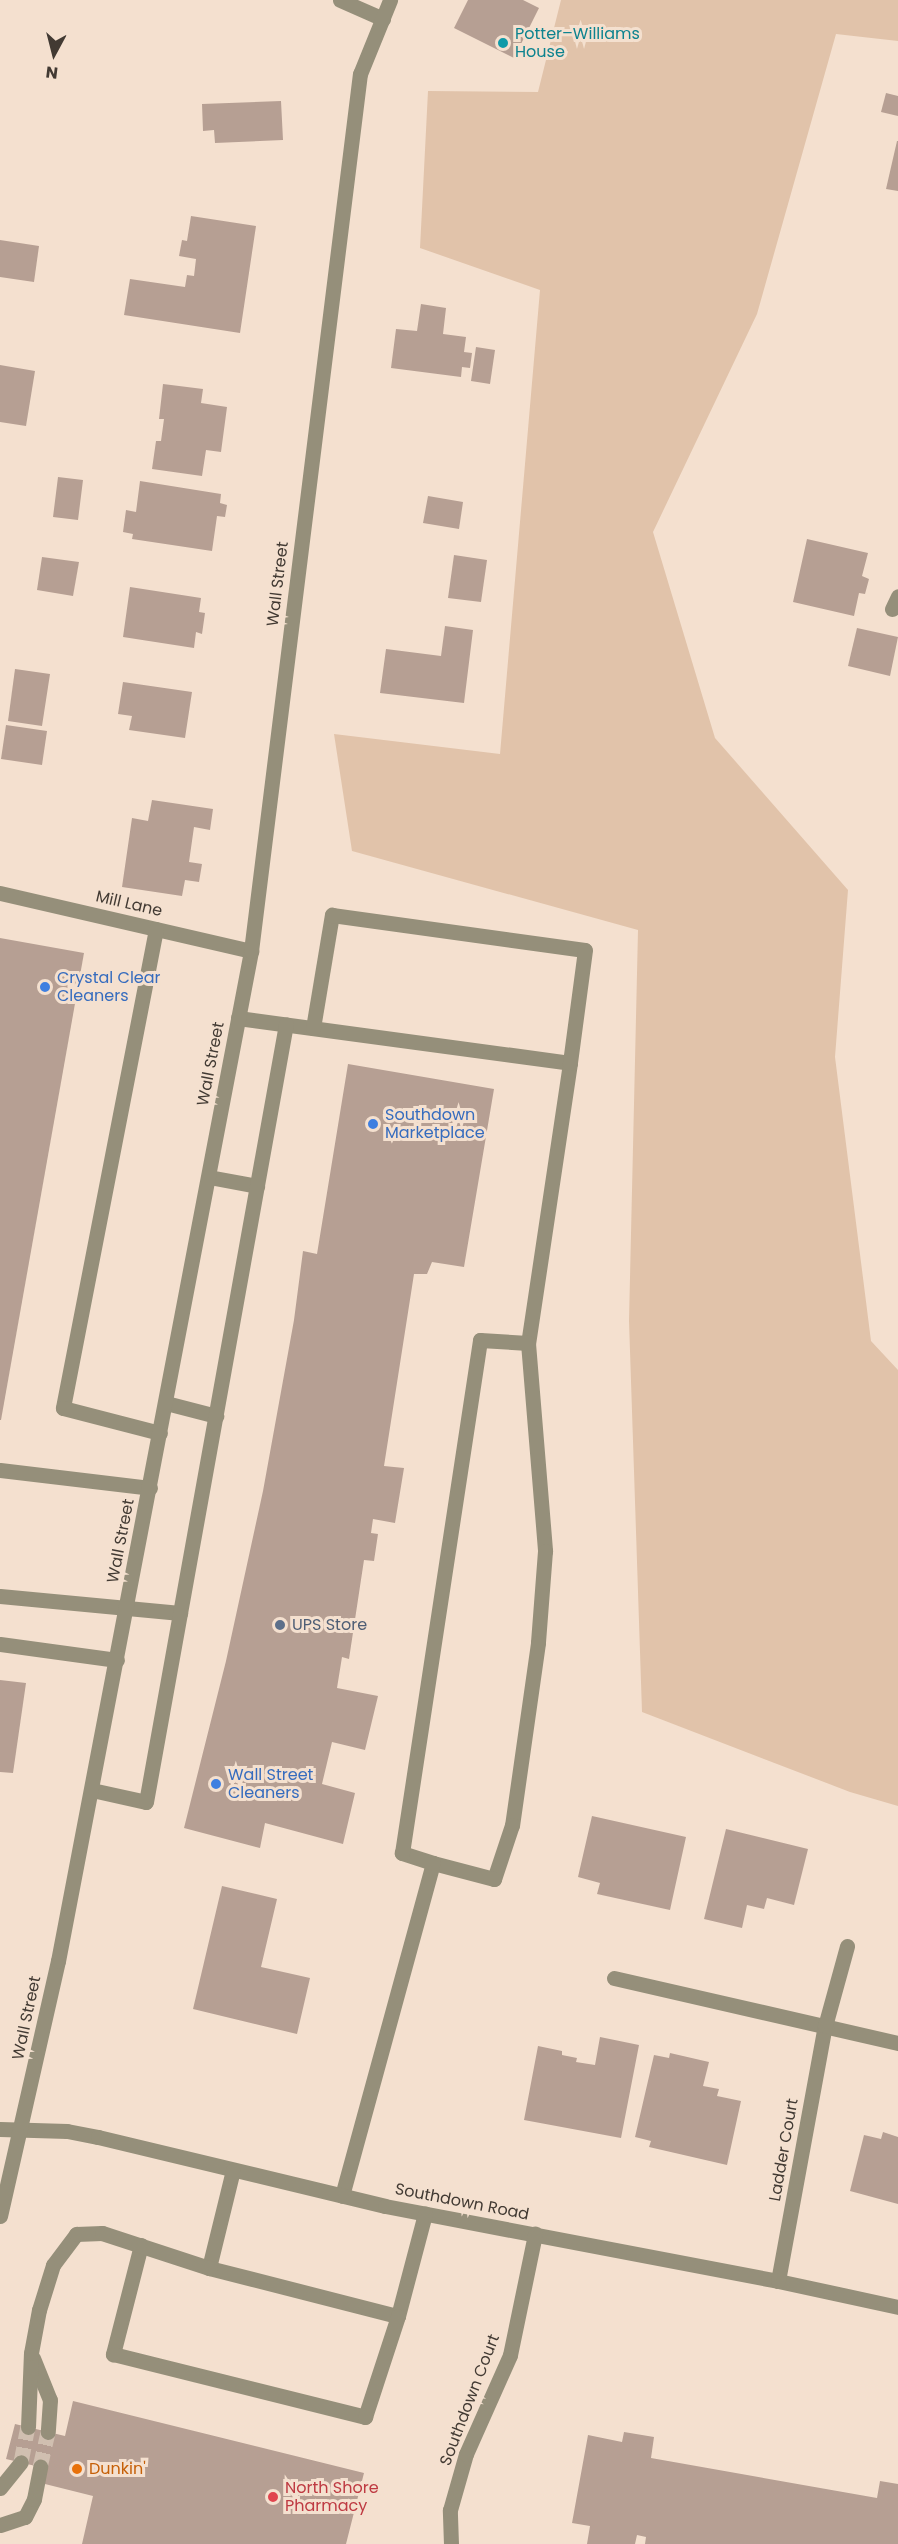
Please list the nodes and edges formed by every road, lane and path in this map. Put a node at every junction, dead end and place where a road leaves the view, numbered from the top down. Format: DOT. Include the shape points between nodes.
graph roads {
  1 [pos="340,0"];
  2 [pos="390,0"];
  3 [pos="382,19"];
  4 [pos="0,893"];
  5 [pos="156,929"];
  6 [pos="251,951"];
  7 [pos="238,1018"];
  8 [pos="286,1024"];
  9 [pos="313,1028"];
  10 [pos="570,1063"];
  11 [pos="209,1177"];
  12 [pos="257,1186"];
  13 [pos="528,1343"];
  14 [pos="166,1403"];
  15 [pos="216,1416"];
  16 [pos="160,1433"];
  17 [pos="0,1470"];
  18 [pos="150,1488"];
  19 [pos="0,1596"];
  20 [pos="127,1610"];
  21 [pos="180,1613"];
  22 [pos="0,1644"];
  23 [pos="117,1660"];
  24 [pos="92,1790"];
  25 [pos="433,1863"];
  26 [pos="847,1946"];
  27 [pos="614,1978"];
  28 [pos="825,2026"];
  29 [pos="898,2043"];
  30 [pos="21,2128"];
  31 [pos="0,2129"];
  32 [pos="233,2170"];
  33 [pos="342,2196"];
  34 [pos="425,2214"];
  35 [pos="0,2216"];
  36 [pos="535,2234"];
  37 [pos="141,2246"];
  38 [pos="209,2268"];
  39 [pos="778,2281"];
  40 [pos="898,2307"];
  41 [pos="398,2316"];
  42 [pos="31,2353"];
  43 [pos="28,2427"];
  44 [pos="48,2432"];
  45 [pos="21,2462"];
  46 [pos="40,2467"];
  47 [pos="0,2488"];
  48 [pos="0,2525"];
  49 [pos="452,2544"];
  1 -- 3 [label="street"];
  2 -- 3 [label="street, Wall Street"];
  3 -- 6 [label="street, Wall Street" via="360,74"];
  4 -- 5 [label="street, Mill Lane"];
  5 -- 6 [label="street, Mill Lane"];
  5 -- 16 [label="street" via="63,1408"];
  6 -- 7 [label="street, Wall Street"];
  7 -- 8 [label="street"];
  7 -- 11 [label="street, Wall Street"];
  8 -- 9 [label="street"];
  8 -- 12 [label="street"];
  9 -- 10 [label="street"];
  9 -- 10 [label="street" via="332,915 585,950"];
  10 -- 13 [label="street"];
  11 -- 12 [label="street"];
  11 -- 14 [label="street, Wall Street"];
  12 -- 15 [label="street"];
  13 -- 25 [label="street" via="480,1340 402,1853"];
  13 -- 25 [label="street" via="545,1551 538,1643 512,1825 494,1879"];
  14 -- 15 [label="street"];
  14 -- 16 [label="street, Wall Street"];
  15 -- 21 [label="street"];
  16 -- 18 [label="street, Wall Street"];
  17 -- 18 [label="street"];
  18 -- 20 [label="street, Wall Street"];
  19 -- 20 [label="street"];
  20 -- 21 [label="street" via="164,1609"];
  20 -- 23 [label="street, Wall Street"];
  21 -- 24 [label="street" via="146,1802"];
  22 -- 23 [label="street"];
  23 -- 24 [label="street, Wall Street"];
  24 -- 30 [label="street, Wall Street"];
  25 -- 33 [label="street"];
  26 -- 28 [label="street, Ladder Court"];
  27 -- 28 [label="street"];
  28 -- 29 [label="street"];
  28 -- 39 [label="street, Ladder Court"];
  30 -- 31 [label="street, Southdown Road"];
  30 -- 32 [label="street, Southdown Road" via="98,2137"];
  30 -- 35 [label="street, Wall Street"];
  32 -- 33 [label="street, Southdown Road"];
  32 -- 38 [label="street"];
  33 -- 34 [label="street, Southdown Road"];
  34 -- 36 [label="street, Southdown Road"];
  34 -- 41 [label="street"];
  36 -- 39 [label="street, Southdown Road"];
  36 -- 49 [label="street, Southdown Court" via="510,2355 466,2454 450,2510"];
  37 -- 38 [label="street"];
  37 -- 41 [label="street" via="112,2354 365,2417"];
  37 -- 42 [label="street" via="102,2233 76,2234 53,2265"];
  38 -- 41 [label="street"];
  39 -- 40 [label="street, Southdown Road"];
  42 -- 43 [label="street"];
  42 -- 44 [label="street" via="50,2400"];
  45 -- 47 [label="street"];
  46 -- 48 [label="street" via="34,2499 25,2517"];
}
